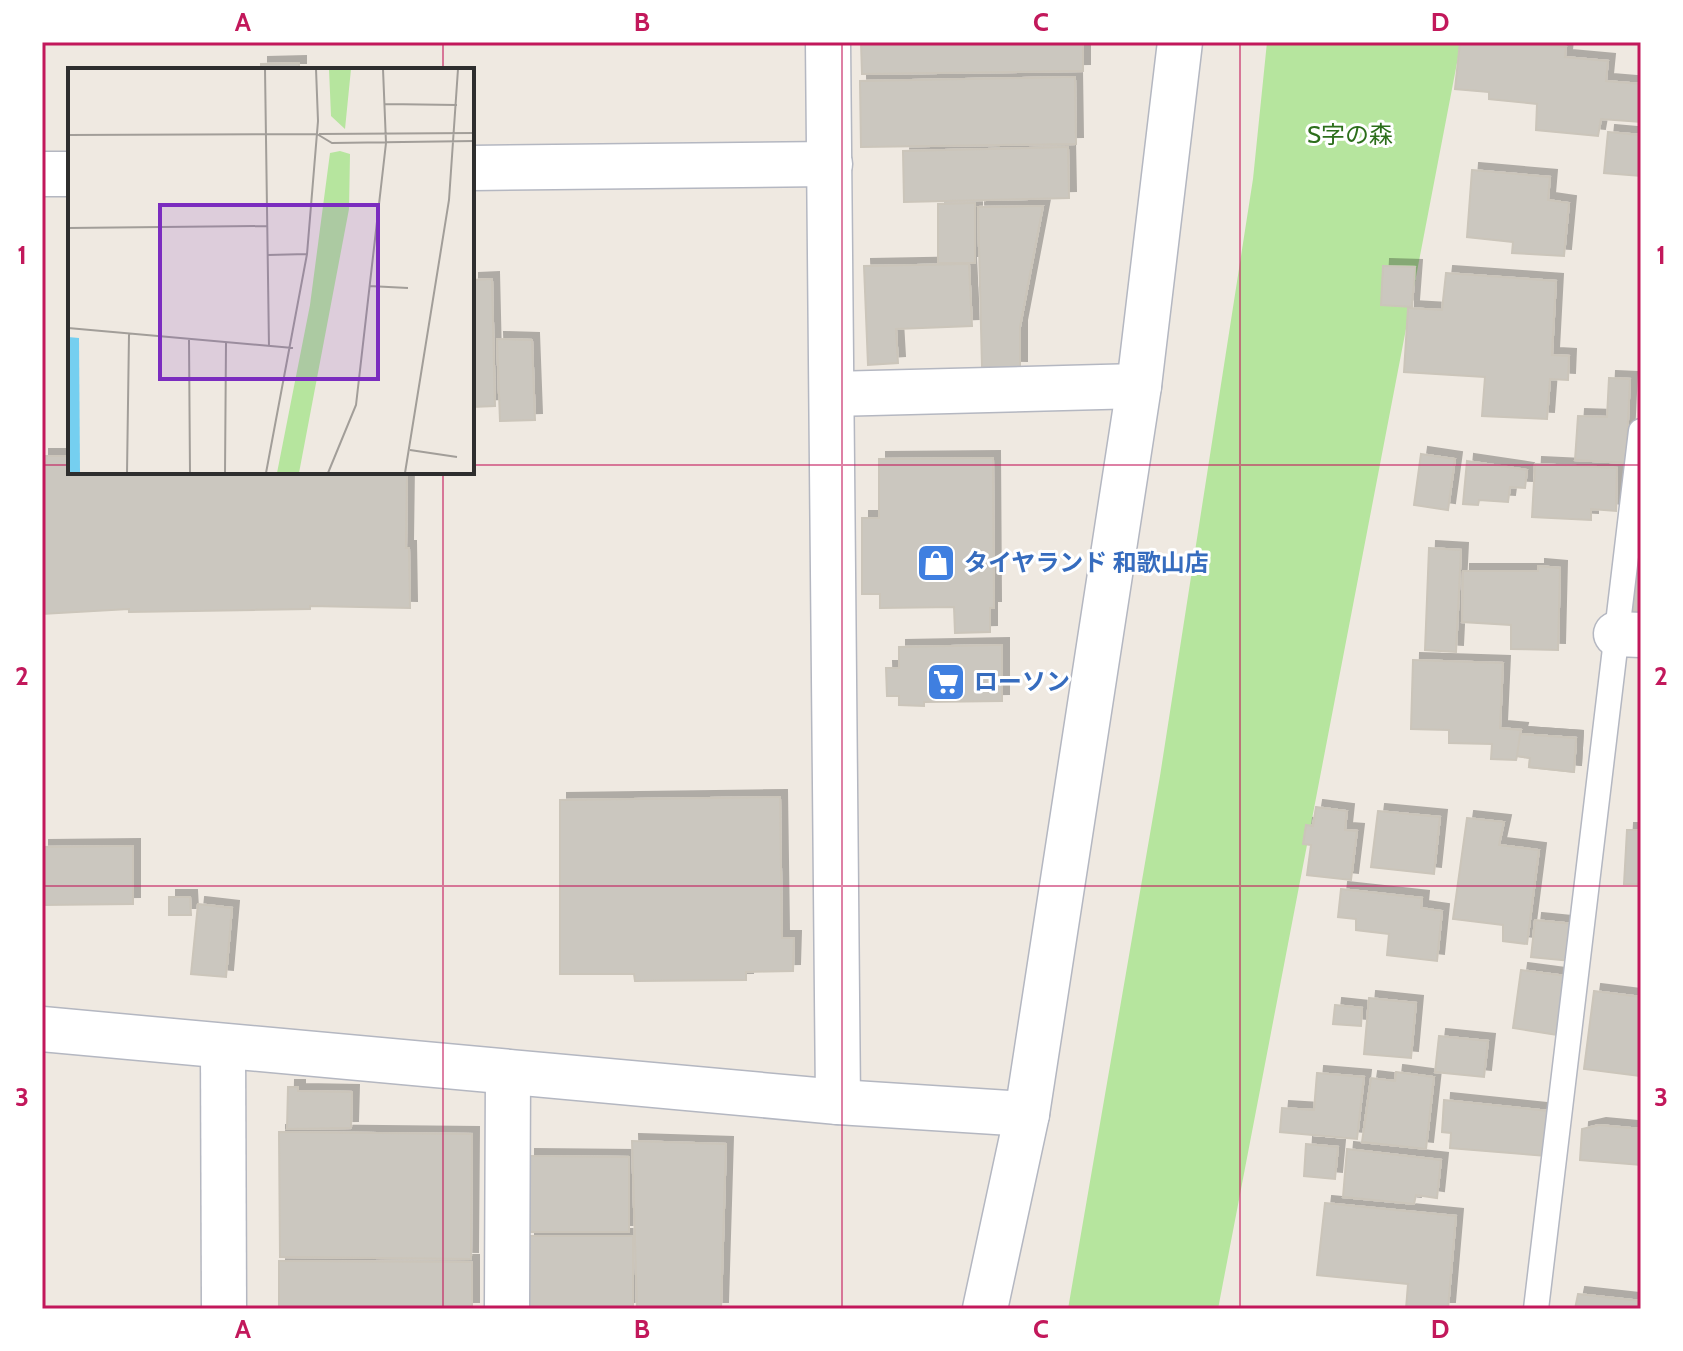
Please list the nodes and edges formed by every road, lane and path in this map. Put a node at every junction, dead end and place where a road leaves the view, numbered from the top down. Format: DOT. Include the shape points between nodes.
graph roads {
  1 [pos="828,42"];
  2 [pos="1180,42"];
  3 [pos="830,164"];
  4 [pos="474,168"];
  5 [pos="42,174"];
  6 [pos="68,174"];
  7 [pos="1139,386"];
  8 [pos="832,394"];
  9 [pos="1641,431"];
  10 [pos="1629,635"];
  11 [pos="42,1029"];
  12 [pos="223,1047"];
  13 [pos="508,1072"];
  14 [pos="838,1102"];
  15 [pos="1027,1114"];
  16 [pos="224,1309"];
  17 [pos="507,1309"];
  18 [pos="985,1309"];
  19 [pos="1536,1309"];
  1 -- 3 [label="street"];
  2 -- 7 [label="street"];
  3 -- 4 [label="street"];
  3 -- 8 [label="street"];
  5 -- 6 [label="street"];
  7 -- 8 [label="street"];
  7 -- 15 [label="street"];
  8 -- 14 [label="street"];
  9 -- 10 [label="lane"];
  10 -- 19 [label="lane"];
  11 -- 12 [label="street"];
  12 -- 13 [label="street"];
  12 -- 16 [label="street"];
  13 -- 14 [label="street"];
  13 -- 17 [label="street"];
  14 -- 15 [label="street"];
  15 -- 18 [label="street"];
}
